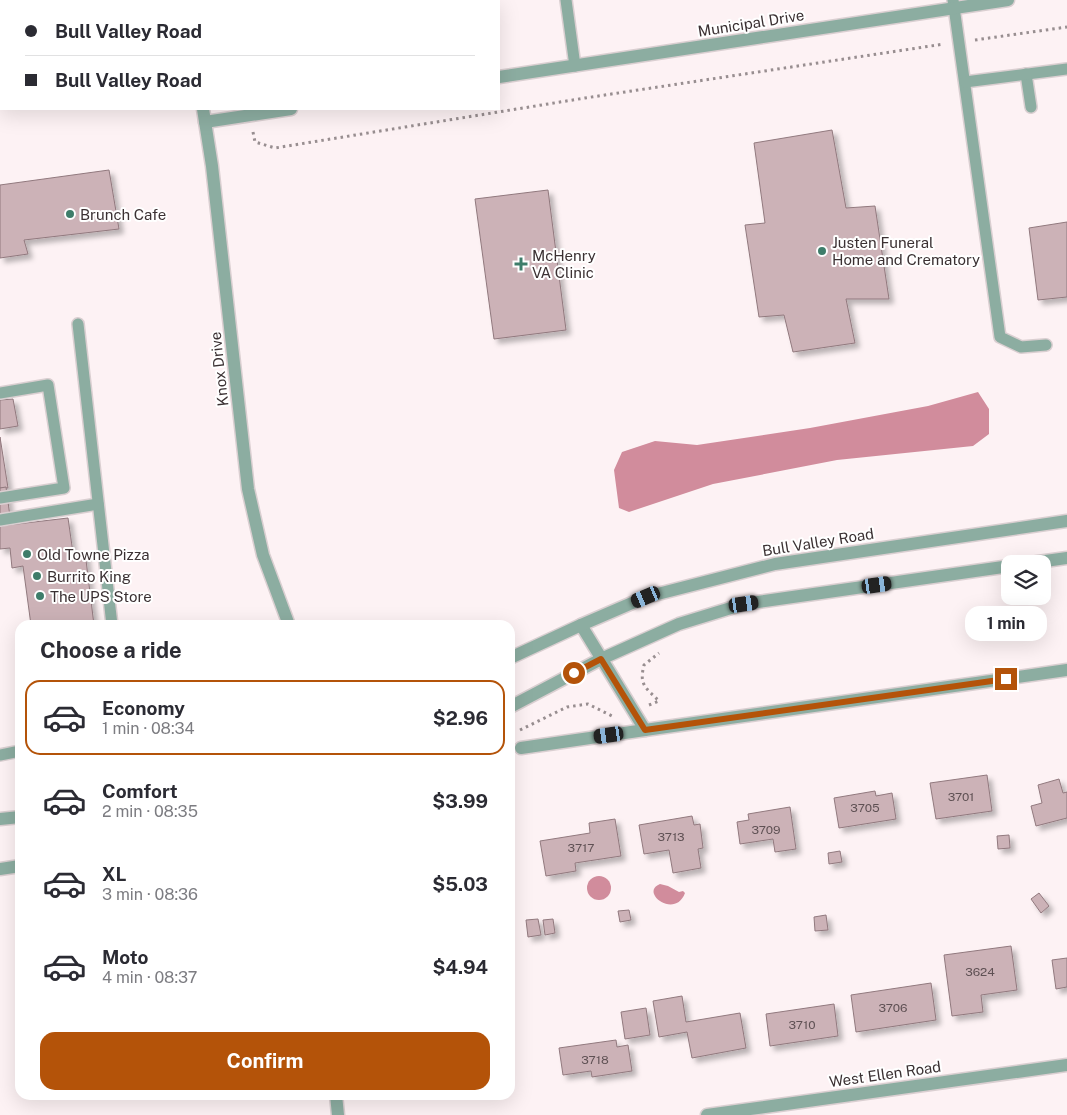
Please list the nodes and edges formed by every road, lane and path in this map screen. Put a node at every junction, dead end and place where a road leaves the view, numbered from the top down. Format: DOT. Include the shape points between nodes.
graph roads {
  1 [pos="566,0"];
  2 [pos="1008,0"];
  3 [pos="954,4"];
  4 [pos="1067,27"];
  5 [pos="959,42"];
  6 [pos="576,66"];
  7 [pos="1067,69"];
  8 [pos="1026,74"];
  9 [pos="500,77"];
  10 [pos="965,82"];
  11 [pos="1031,107"];
  12 [pos="203,110"];
  13 [pos="284,110"];
  14 [pos="250,115"];
  15 [pos="205,122"];
  16 [pos="78,324"];
  17 [pos="1046,344"];
  18 [pos="0,393"];
  19 [pos="0,498"];
  20 [pos="98,504"];
  21 [pos="0,520"];
  22 [pos="1067,520"];
  23 [pos="1067,558"];
  24 [pos="1051,560"];
  25 [pos="1001,567"];
  26 [pos="111,620"];
  27 [pos="289,620"];
  28 [pos="581,625"];
  29 [pos="664,649"];
  30 [pos="515,656"];
  31 [pos="601,659"];
  32 [pos="1067,670"];
  33 [pos="515,704"];
  34 [pos="634,711"];
  35 [pos="518,730"];
  36 [pos="645,730"];
  37 [pos="521,748"];
  38 [pos="15,752"];
  39 [pos="0,755"];
  40 [pos="15,817"];
  41 [pos="0,819"];
  42 [pos="15,867"];
  43 [pos="0,869"];
  44 [pos="1067,1065"];
  45 [pos="336,1100"];
  46 [pos="338,1115"];
  47 [pos="707,1115"];
  1 -- 6 [label="lane"];
  2 -- 3 [label="street, Municipal Drive"];
  3 -- 5 [label="lane"];
  3 -- 6 [label="street, Municipal Drive"];
  4 -- 5 [label="path"];
  5 -- 10 [label="lane"];
  5 -- 14 [label="path" via="275,148 255,142"];
  6 -- 9 [label="street, Municipal Drive"];
  7 -- 8 [label="lane"];
  8 -- 10 [label="lane"];
  8 -- 11 [label="lane"];
  10 -- 17 [label="lane" via="1000,337 1022,347"];
  12 -- 15 [label="street, Knox Drive"];
  13 -- 14 [label="street"];
  14 -- 15 [label="street"];
  15 -- 27 [label="street, Knox Drive" via="248,490 263,555"];
  16 -- 20 [label="lane"];
  18 -- 19 [label="lane" via="48,385 64,488"];
  20 -- 21 [label="lane"];
  20 -- 26 [label="lane"];
  22 -- 28 [label="street, Bull Valley Road" via="775,564 646,597"];
  23 -- 24 [label="street"];
  25 -- 31 [label="street" via="744,604 679,624"];
  28 -- 30 [label="street, Bull Valley Road"];
  28 -- 31 [label="street"];
  29 -- 34 [label="path" via="644,665 641,676 643,685 659,700"];
  31 -- 33 [label="street"];
  31 -- 34 [label="street"];
  32 -- 36 [label="street"];
  34 -- 35 [label="path" via="612,716 588,704 567,707"];
  34 -- 36 [label="street"];
  36 -- 37 [label="street"];
  38 -- 39 [label="lane"];
  40 -- 41 [label="street"];
  42 -- 43 [label="street"];
  44 -- 47 [label="street, West Ellen Road"];
  45 -- 46 [label="street"];
}
